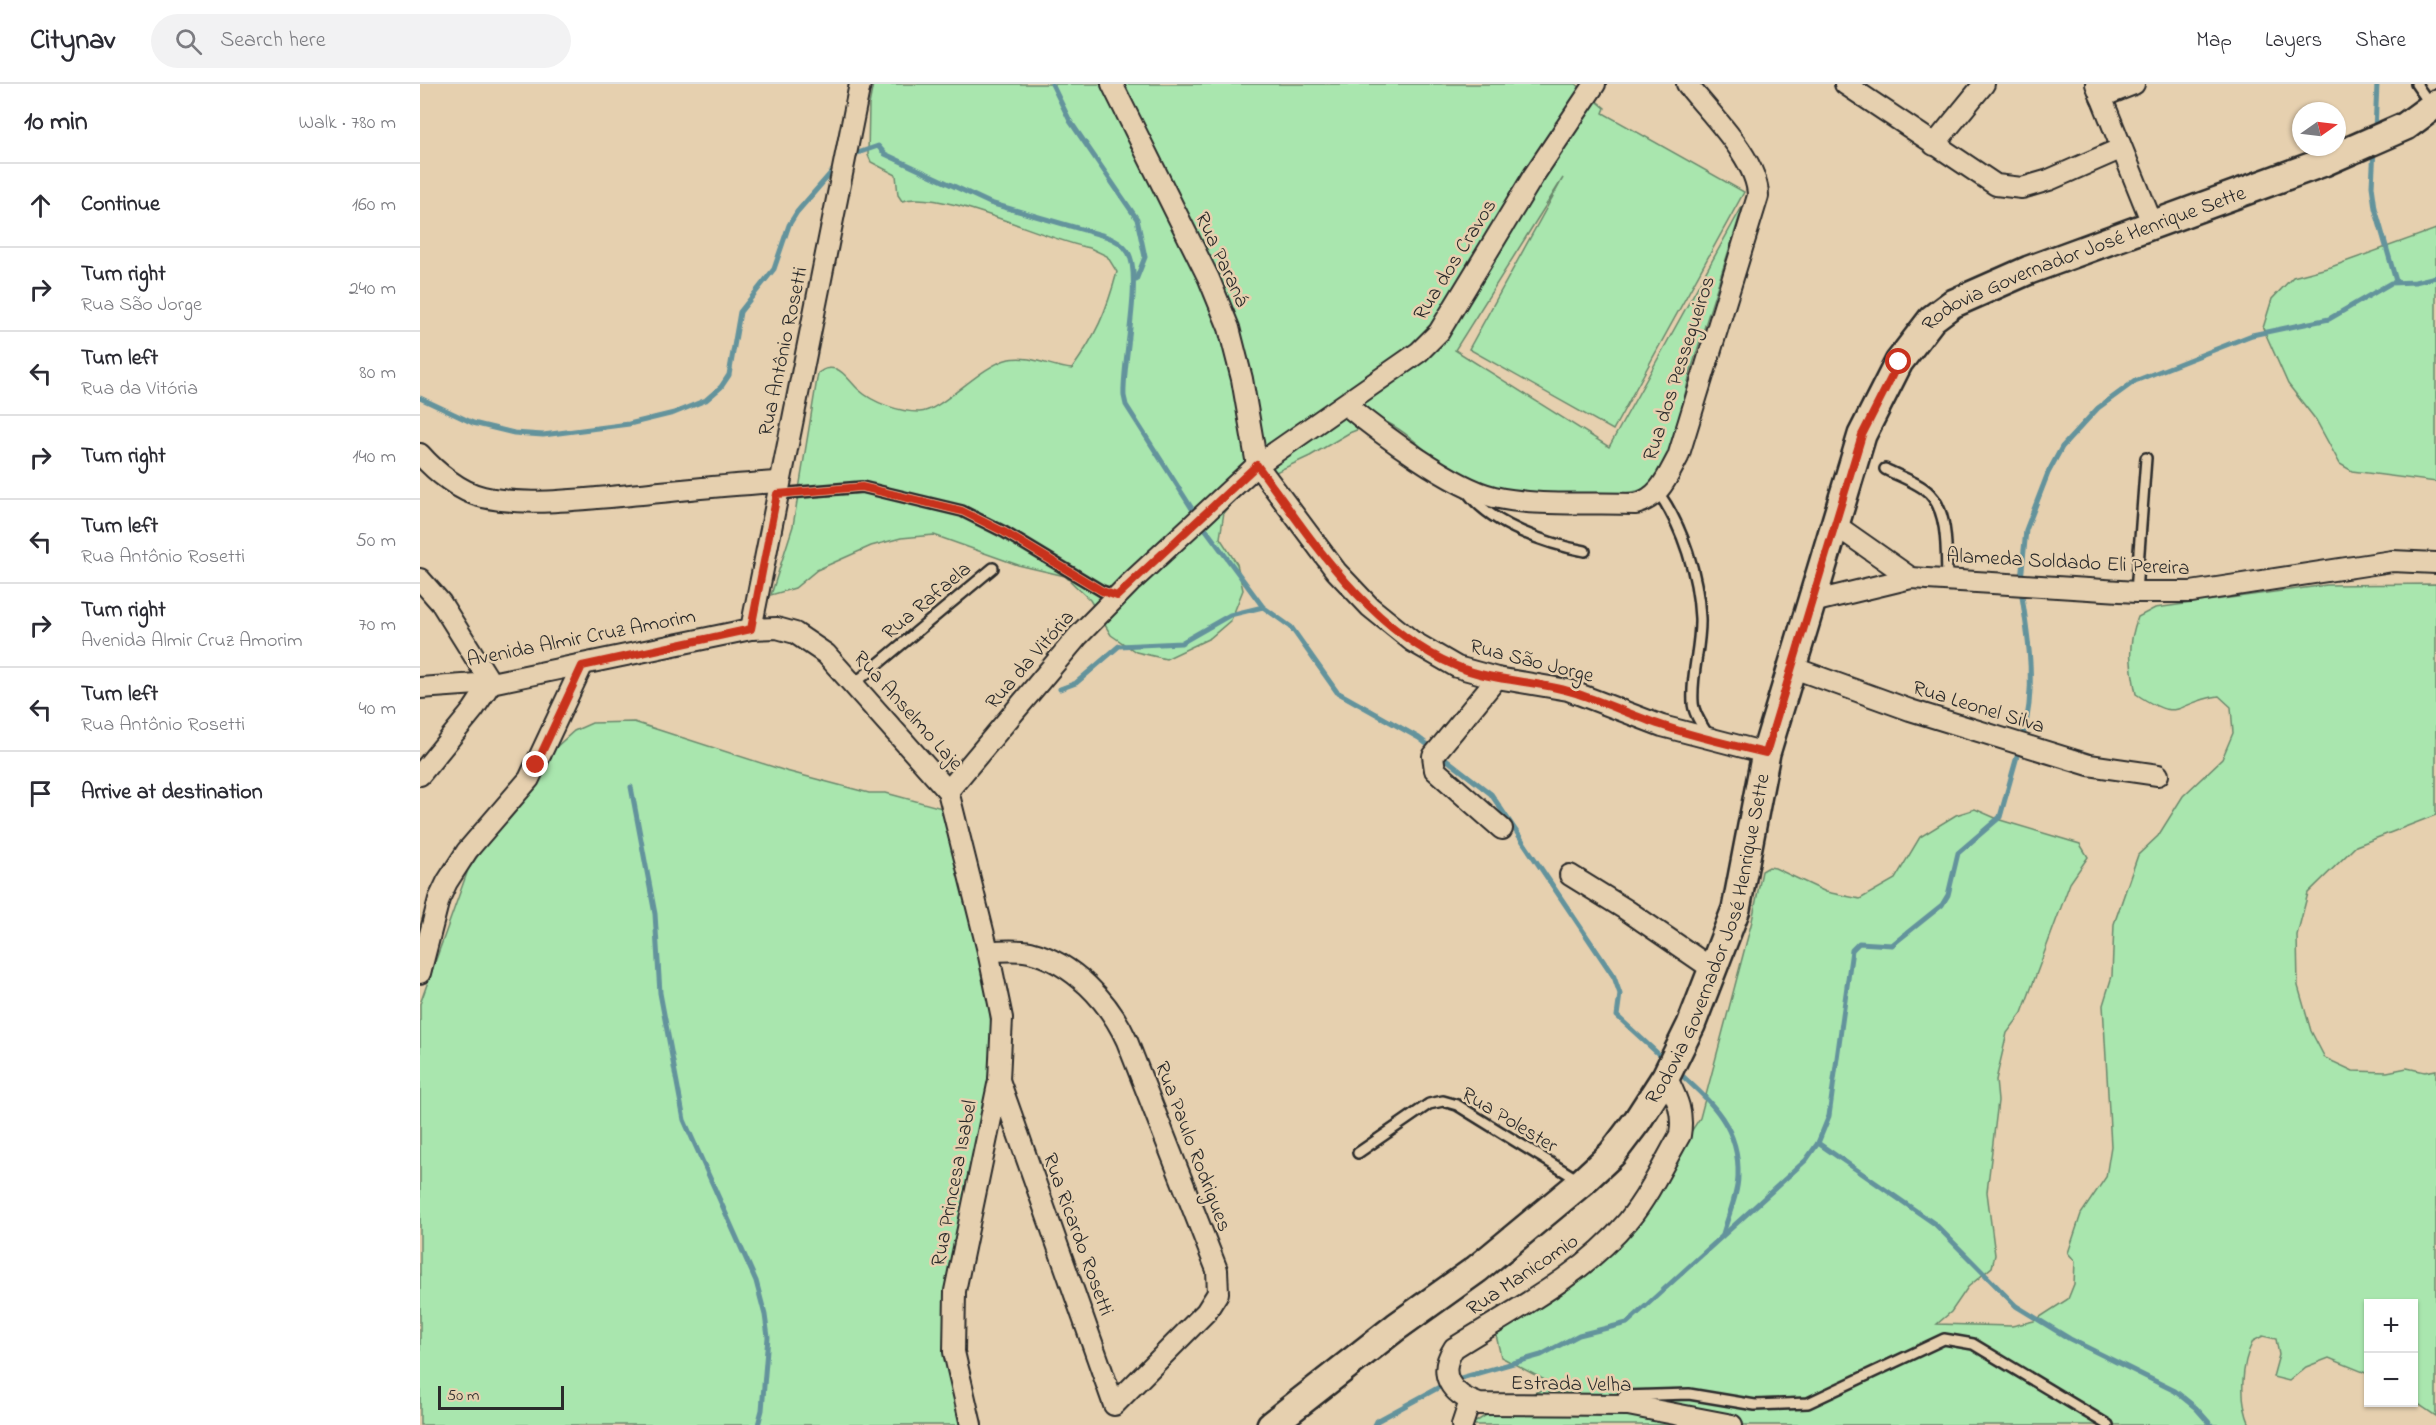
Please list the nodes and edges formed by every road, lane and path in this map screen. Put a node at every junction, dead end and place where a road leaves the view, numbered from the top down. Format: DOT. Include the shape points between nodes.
graph roads {
  1 [pos="860,84"];
  2 [pos="1112,84"];
  3 [pos="1595,84"];
  4 [pos="1687,84"];
  5 [pos="1845,84"];
  6 [pos="1984,84"];
  7 [pos="2134,84"];
  8 [pos="2416,84"];
  9 [pos="2098,90"];
  10 [pos="2434,105"];
  11 [pos="1934,145"];
  12 [pos="2120,149"];
  13 [pos="2152,223"];
  14 [pos="1346,405"];
  15 [pos="420,454"];
  16 [pos="2146,458"];
  17 [pos="1257,465"];
  18 [pos="1885,469"];
  19 [pos="1461,484"];
  20 [pos="778,488"];
  21 [pos="1658,492"];
  22 [pos="1834,524"];
  23 [pos="1585,551"];
  24 [pos="2436,564"];
  25 [pos="993,568"];
  26 [pos="1911,578"];
  27 [pos="420,579"];
  28 [pos="1947,580"];
  29 [pos="2136,592"];
  30 [pos="1117,596"];
  31 [pos="1812,602"];
  32 [pos="751,629"];
  33 [pos="582,666"];
  34 [pos="1791,667"];
  35 [pos="1497,678"];
  36 [pos="491,683"];
  37 [pos="854,684"];
  38 [pos="420,688"];
  39 [pos="1710,740"];
  40 [pos="1766,753"];
  41 [pos="420,775"];
  42 [pos="2158,775"];
  43 [pos="948,791"];
  44 [pos="1502,830"];
  45 [pos="1570,875"];
  46 [pos="988,951"];
  47 [pos="1714,970"];
  48 [pos="420,974"];
  49 [pos="1666,1076"];
  50 [pos="999,1080"];
  51 [pos="1358,1153"];
  52 [pos="1582,1182"];
  53 [pos="1114,1405"];
  54 [pos="1467,1413"];
  55 [pos="971,1425"];
  56 [pos="1271,1425"];
  57 [pos="1483,1425"];
  58 [pos="1732,1425"];
  59 [pos="2108,1425"];
  1 -- 20 [label="street, Rua Antônio Rosetti"];
  2 -- 17 [label="street, Rua Paraná" via="1209,279 1229,328"];
  3 -- 14 [label="street, Rua dos Cravos" via="1534,175 1439,333"];
  4 -- 21 [label="street, Rua dos Pessegueiros" via="1755,173 1758,196 1678,457"];
  5 -- 11 [label="street"];
  6 -- 11 [label="street"];
  7 -- 9 [label="street"];
  8 -- 10 [label="lane"];
  9 -- 12 [label="street"];
  10 -- 13 [label="main road, Rodovia Governador José Henrique Sette" via="2406,126 2324,162"];
  11 -- 12 [label="street" via="1996,185 2022,188"];
  12 -- 13 [label="street"];
  13 -- 22 [label="main road, Rodovia Governador José Henrique Sette" via="1974,293 1932,319 1899,362 1862,435"];
  14 -- 17 [label="street, Rua dos Cravos"];
  14 -- 19 [label="street, Rua dos Pessegueiros" via="1378,432"];
  15 -- 20 [label="street" via="455,484 482,497 514,501 565,501 723,485"];
  16 -- 29 [label="lane"];
  17 -- 30 [label="street, Rua da Vitória"];
  17 -- 35 [label="street, Rua São Jorge" via="1336,571 1370,607 1412,641 1457,667"];
  18 -- 28 [label="lane" via="1930,493 1942,519"];
  19 -- 21 [label="street, Rua dos Pessegueiros" via="1515,500 1636,504"];
  19 -- 23 [label="lane" via="1470,496 1521,531"];
  20 -- 30 [label="lane" via="862,487 962,511"];
  20 -- 32 [label="street, Rua Antônio Rosetti"];
  21 -- 39 [label="lane" via="1671,511 1688,554 1697,593 1700,619 1693,702"];
  22 -- 26 [label="street"];
  22 -- 31 [label="main road, Rodovia Governador José Henrique Sette"];
  24 -- 29 [label="street, Alameda Soldado Eli Pereira" via="2392,561 2191,592"];
  25 -- 37 [label="lane, Rua Rafaela"];
  26 -- 28 [label="street, Alameda Soldado Eli Pereira"];
  26 -- 31 [label="street, Alameda Soldado Eli Pereira"];
  27 -- 36 [label="street" via="441,603"];
  28 -- 29 [label="street, Alameda Soldado Eli Pereira"];
  30 -- 43 [label="street, Rua da Vitória" via="1078,636"];
  31 -- 34 [label="main road, Rodovia Governador José Henrique Sette"];
  32 -- 33 [label="street, Avenida Almir Cruz Amorim"];
  32 -- 37 [label="street, Rua Anselmo Laje" via="777,628 795,633 826,654"];
  33 -- 36 [label="street, Avenida Almir Cruz Amorim"];
  33 -- 48 [label="street" via="529,779 467,851 447,882"];
  34 -- 40 [label="main road, Rodovia Governador José Henrique Sette"];
  34 -- 42 [label="street, Rua Leonel Silva" via="1910,710 2089,765"];
  35 -- 39 [label="street, Rua São Jorge" via="1568,690"];
  35 -- 44 [label="street" via="1432,756 1432,764"];
  36 -- 38 [label="street, Avenida Almir Cruz Amorim"];
  36 -- 41 [label="street"];
  37 -- 43 [label="street, Rua Anselmo Laje"];
  39 -- 40 [label="street, Rua São Jorge"];
  40 -- 47 [label="main road, Rodovia Governador José Henrique Sette" via="1736,909"];
  43 -- 46 [label="street, Rua Anselmo Laje"];
  45 -- 47 [label="street"];
  46 -- 50 [label="street, Rua Princesa Isabel" via="1002,1018"];
  46 -- 53 [label="street, Rua Paulo Rodrigues" via="1028,951 1061,963 1114,1016 1217,1270 1218,1293 1206,1312"];
  47 -- 49 [label="main road, Rodovia Governador José Henrique Sette"];
  49 -- 52 [label="main road, Rodovia Governador José Henrique Sette" via="1625,1137"];
  49 -- 54 [label="street, Rua Manicomio" via="1679,1104 1680,1134 1629,1220 1599,1252 1569,1275 1454,1348 1445,1361 1450,1385"];
  50 -- 53 [label="street, Rua Ricardo Rosetti"];
  50 -- 55 [label="street, Rua Princesa Isabel" via="956,1291 954,1352"];
  51 -- 52 [label="lane, Rua Polester" via="1429,1104 1443,1101 1457,1105"];
  52 -- 56 [label="main road, Rodovia Governador José Henrique Sette" via="1477,1269"];
  54 -- 57 [label="street"];
  54 -- 58 [label="street, Estrada Velha" via="1507,1406 1629,1405"];
  54 -- 59 [label="lane" via="1564,1395 1689,1394 1755,1405 1808,1403 1944,1339 1973,1344"];
}
